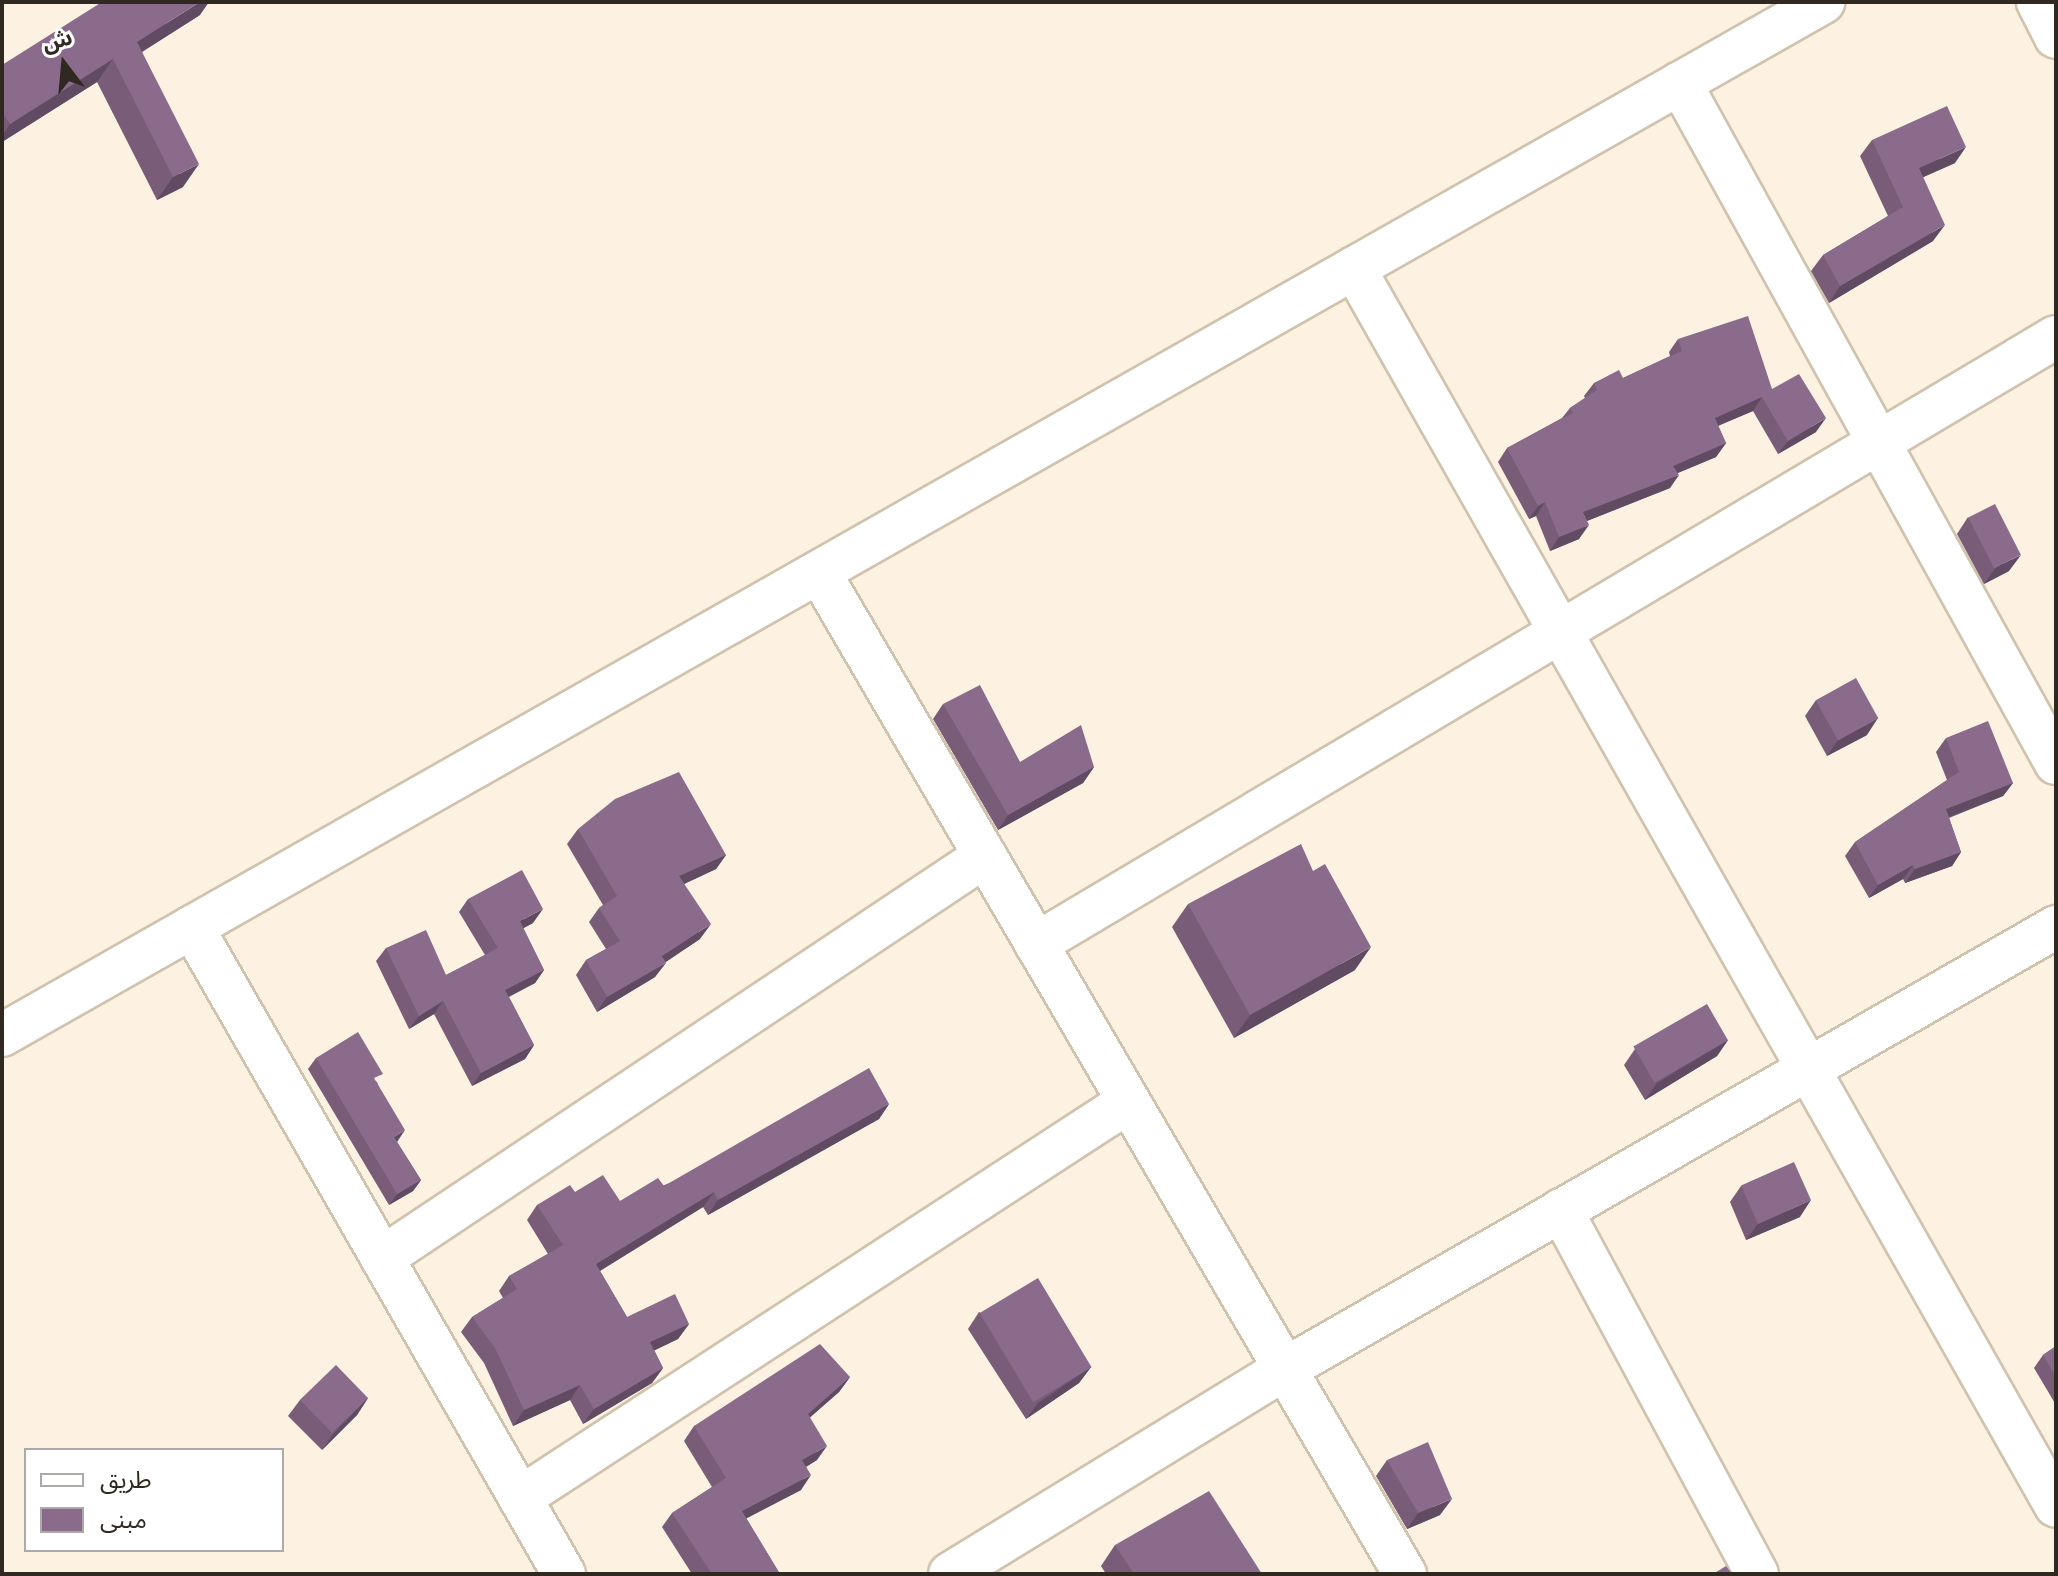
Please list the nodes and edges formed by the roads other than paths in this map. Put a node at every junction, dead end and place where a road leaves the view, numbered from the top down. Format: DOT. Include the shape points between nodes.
graph roads {
  1 [pos="1823,2"];
  2 [pos="2038,2"];
  3 [pos="2056,37"];
  4 [pos="1680,83"];
  5 [pos="1354,268"];
  6 [pos="2056,337"];
  7 [pos="1876,444"];
  8 [pos="819,572"];
  9 [pos="1560,632"];
  10 [pos="2056,763"];
  11 [pos="985,856"];
  12 [pos="192,927"];
  13 [pos="2056,927"];
  14 [pos="1036,944"];
  15 [pos="2,1035"];
  16 [pos="1808,1069"];
  17 [pos="1128,1102"];
  18 [pos="1561,1210"];
  19 [pos="382,1258"];
  20 [pos="1285,1369"];
  21 [pos="520,1498"];
  22 [pos="2056,1506"];
  23 [pos="564,1574"];
  24 [pos="950,1574"];
  25 [pos="1405,1574"];
  26 [pos="1757,1574"];
  1 -- 4 [label="street"];
  2 -- 3 [label="street"];
  4 -- 5 [label="street"];
  4 -- 7 [label="street"];
  5 -- 8 [label="street"];
  5 -- 9 [label="street"];
  6 -- 7 [label="street"];
  7 -- 9 [label="street"];
  7 -- 10 [label="street"];
  8 -- 11 [label="street"];
  8 -- 12 [label="street"];
  9 -- 14 [label="street"];
  9 -- 16 [label="street"];
  11 -- 14 [label="street"];
  11 -- 19 [label="street"];
  12 -- 15 [label="street"];
  12 -- 19 [label="street"];
  13 -- 16 [label="street"];
  14 -- 17 [label="street"];
  16 -- 18 [label="street"];
  16 -- 22 [label="street"];
  17 -- 20 [label="street"];
  17 -- 21 [label="street"];
  18 -- 20 [label="street"];
  18 -- 26 [label="street"];
  19 -- 21 [label="street"];
  20 -- 24 [label="street"];
  20 -- 25 [label="street"];
  21 -- 23 [label="street"];
}
